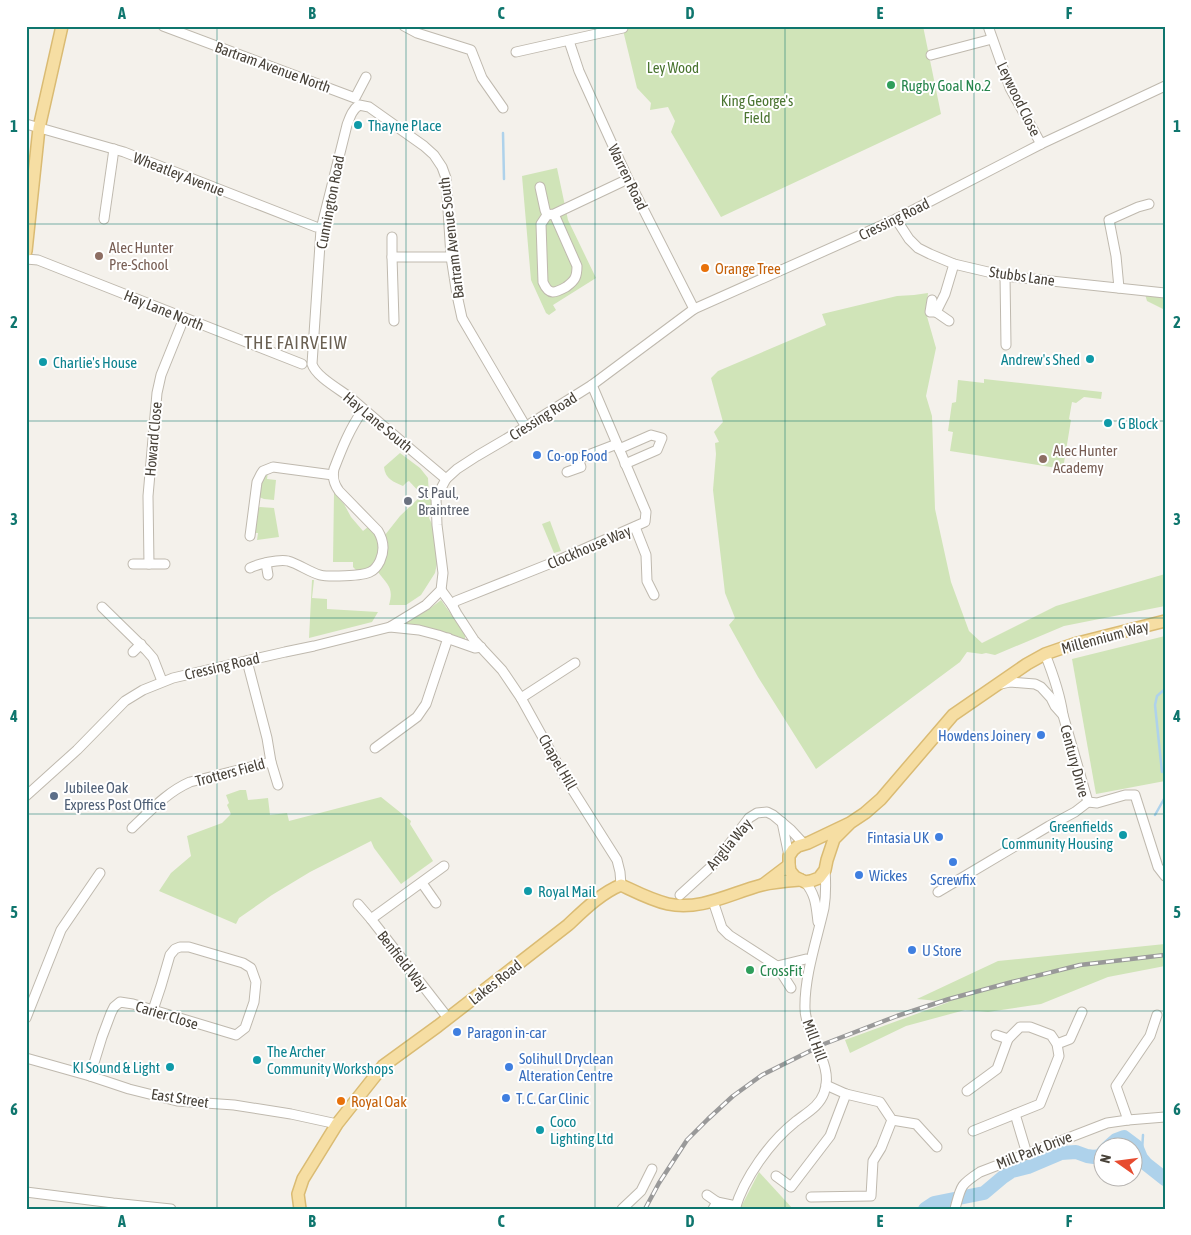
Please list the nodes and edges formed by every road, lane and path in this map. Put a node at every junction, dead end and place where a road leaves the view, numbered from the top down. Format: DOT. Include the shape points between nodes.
graph roads {
  1 [pos="62,26"];
  2 [pos="163,26"];
  3 [pos="404,26"];
  4 [pos="988,26"];
  5 [pos="623,28"];
  6 [pos="428,31"];
  7 [pos="992,39"];
  8 [pos="569,41"];
  9 [pos="516,52"];
  10 [pos="931,55"];
  11 [pos="366,77"];
  12 [pos="1165,86"];
  13 [pos="357,101"];
  14 [pos="503,108"];
  15 [pos="26,124"];
  16 [pos="40,128"];
  17 [pos="1041,144"];
  18 [pos="114,149"];
  19 [pos="628,179"];
  20 [pos="540,188"];
  21 [pos="1149,204"];
  22 [pos="550,215"];
  23 [pos="104,219"];
  24 [pos="896,219"];
  25 [pos="316,227"];
  26 [pos="392,237"];
  27 [pos="26,251"];
  28 [pos="392,257"];
  29 [pos="450,257"];
  30 [pos="26,259"];
  31 [pos="954,264"];
  32 [pos="1005,276"];
  33 [pos="1119,288"];
  34 [pos="1165,293"];
  35 [pos="932,300"];
  36 [pos="694,309"];
  37 [pos="937,316"];
  38 [pos="184,318"];
  39 [pos="394,321"];
  40 [pos="949,321"];
  41 [pos="1006,345"];
  42 [pos="302,364"];
  43 [pos="312,364"];
  44 [pos="592,386"];
  45 [pos="363,410"];
  46 [pos="526,427"];
  47 [pos="618,446"];
  48 [pos="625,464"];
  49 [pos="567,472"];
  50 [pos="333,475"];
  51 [pos="446,479"];
  52 [pos="635,527"];
  53 [pos="250,536"];
  54 [pos="134,564"];
  55 [pos="149,564"];
  56 [pos="165,564"];
  57 [pos="266,564"];
  58 [pos="250,568"];
  59 [pos="268,575"];
  60 [pos="441,590"];
  61 [pos="654,595"];
  62 [pos="452,605"];
  63 [pos="102,608"];
  64 [pos="1165,621"];
  65 [pos="390,627"];
  66 [pos="448,638"];
  67 [pos="140,644"];
  68 [pos="481,647"];
  69 [pos="133,652"];
  70 [pos="1045,654"];
  71 [pos="247,661"];
  72 [pos="575,663"];
  73 [pos="162,681"];
  74 [pos="998,684"];
  75 [pos="522,698"];
  76 [pos="1063,715"];
  77 [pos="375,748"];
  78 [pos="271,762"];
  79 [pos="278,785"];
  80 [pos="26,796"];
  81 [pos="1088,802"];
  82 [pos="782,822"];
  83 [pos="850,822"];
  84 [pos="132,828"];
  85 [pos="806,843"];
  86 [pos="789,861"];
  87 [pos="826,865"];
  88 [pos="444,866"];
  89 [pos="100,873"];
  90 [pos="1165,876"];
  91 [pos="803,881"];
  92 [pos="422,882"];
  93 [pos="620,885"];
  94 [pos="763,885"];
  95 [pos="938,892"];
  96 [pos="680,895"];
  97 [pos="714,901"];
  98 [pos="436,903"];
  99 [pos="358,904"];
  100 [pos="371,919"];
  101 [pos="818,930"];
  102 [pos="806,959"];
  103 [pos="776,966"];
  104 [pos="791,988"];
  105 [pos="153,1010"];
  106 [pos="1082,1012"];
  107 [pos="1157,1015"];
  108 [pos="26,1018"];
  109 [pos="448,1018"];
  110 [pos="996,1035"];
  111 [pos="1008,1039"];
  112 [pos="1056,1044"];
  113 [pos="26,1058"];
  114 [pos="90,1076"];
  115 [pos="826,1085"];
  116 [pos="967,1091"];
  117 [pos="846,1094"];
  118 [pos="1015,1114"];
  119 [pos="1165,1117"];
  120 [pos="892,1120"];
  121 [pos="1128,1120"];
  122 [pos="337,1124"];
  123 [pos="974,1131"];
  124 [pos="937,1147"];
  125 [pos="1027,1154"];
  126 [pos="652,1169"];
  127 [pos="776,1176"];
  128 [pos="26,1192"];
  129 [pos="707,1195"];
  130 [pos="811,1197"];
  131 [pos="715,1205"];
  132 [pos="735,1207"];
  133 [pos="298,1208"];
  134 [pos="171,1209"];
  135 [pos="622,1209"];
  136 [pos="955,1209"];
  1 -- 16 [label="main road"];
  2 -- 13 [label="street, Bartram Avenue North"];
  3 -- 6 [label="street" via="417,33"];
  4 -- 7 [label="street, Leywood Close"];
  5 -- 8 [label="street"];
  6 -- 14 [label="street" via="471,50 482,78"];
  7 -- 10 [label="street"];
  7 -- 17 [label="street, Leywood Close" via="1010,88"];
  8 -- 9 [label="street"];
  8 -- 19 [label="street, Warren Road" via="579,71"];
  11 -- 13 [label="street, Cunnington Road"];
  12 -- 17 [label="street, Cressing Road"];
  13 -- 29 [label="street, Bartram Avenue South" via="424,146 442,167 446,178"];
  13 -- 43 [label="street, Cunnington Road" via="347,125 323,222"];
  15 -- 16 [label="street, Wheatley Avenue"];
  16 -- 18 [label="street, Wheatley Avenue"];
  16 -- 27 [label="main road"];
  17 -- 24 [label="street, Cressing Road"];
  18 -- 23 [label="street"];
  18 -- 25 [label="street, Wheatley Avenue"];
  19 -- 22 [label="street"];
  19 -- 36 [label="street, Warren Road"];
  20 -- 22 [label="street"];
  21 -- 33 [label="street" via="1109,220"];
  22 -- 22 [label="street" via="577,266 576,278 558,292 548,290 544,282 541,224"];
  24 -- 31 [label="street, Stubbs Lane" via="918,248"];
  24 -- 36 [label="street, Cressing Road"];
  26 -- 28 [label="street"];
  28 -- 29 [label="street"];
  28 -- 39 [label="street"];
  29 -- 46 [label="street, Bartram Avenue South" via="462,318"];
  30 -- 38 [label="street, Hay Lane North" via="38,260"];
  31 -- 32 [label="street, Stubbs Lane"];
  31 -- 37 [label="street"];
  32 -- 33 [label="street, Stubbs Lane"];
  32 -- 41 [label="street"];
  33 -- 34 [label="street, Stubbs Lane"];
  35 -- 37 [label="street" via="930,312"];
  36 -- 44 [label="street, Cressing Road"];
  37 -- 40 [label="street"];
  38 -- 42 [label="street, Hay Lane North"];
  38 -- 55 [label="street, Howard Close" via="157,393 148,496"];
  43 -- 45 [label="street, Hay Lane South" via="316,371"];
  44 -- 46 [label="street, Cressing Road"];
  44 -- 47 [label="street, Clockhouse Way"];
  45 -- 50 [label="street" via="348,434"];
  45 -- 51 [label="street, Hay Lane South"];
  46 -- 51 [label="street, Cressing Road" via="476,456"];
  47 -- 48 [label="street, Clockhouse Way"];
  47 -- 48 [label="street" via="651,435 662,438 657,450"];
  47 -- 49 [label="street" via="578,459 581,466"];
  48 -- 52 [label="street, Clockhouse Way" via="646,512 645,522"];
  50 -- 53 [label="street" via="273,467 263,471 257,482"];
  50 -- 57 [label="street" via="335,486 378,531 384,543 382,557 376,567 364,574 335,576 320,575 287,561"];
  51 -- 60 [label="street, Cressing Road" via="436,498 443,573"];
  52 -- 61 [label="street" via="646,555 647,582"];
  52 -- 62 [label="street, Clockhouse Way"];
  54 -- 55 [label="street"];
  55 -- 56 [label="street"];
  57 -- 58 [label="street"];
  57 -- 59 [label="street"];
  60 -- 62 [label="street, Chapel Hill"];
  60 -- 65 [label="street, Cressing Road" via="426,605"];
  62 -- 68 [label="street, Chapel Hill"];
  63 -- 67 [label="street"];
  64 -- 70 [label="main road, Millennium Way"];
  65 -- 66 [label="street"];
  65 -- 71 [label="street, Cressing Road"];
  66 -- 68 [label="street" via="475,648"];
  66 -- 77 [label="street" via="426,704 417,717"];
  67 -- 69 [label="street"];
  67 -- 73 [label="street" via="153,658"];
  68 -- 75 [label="street, Chapel Hill"];
  70 -- 74 [label="main road, Millennium Way"];
  70 -- 76 [label="street" via="1054,674"];
  71 -- 73 [label="street, Cressing Road"];
  71 -- 78 [label="street, Trotters Field"];
  72 -- 75 [label="street"];
  73 -- 80 [label="street, Cressing Road" via="125,701"];
  74 -- 76 [label="street, Century Drive" via="1035,684"];
  74 -- 83 [label="main road, Millennium Way" via="953,715 881,799"];
  75 -- 93 [label="street, Chapel Hill" via="567,781 617,860"];
  76 -- 81 [label="street, Century Drive"];
  78 -- 79 [label="street"];
  78 -- 84 [label="street, Trotters Field" via="178,787"];
  81 -- 90 [label="street" via="1135,795 1158,867"];
  81 -- 95 [label="street, Century Drive"];
  82 -- 85 [label="street, Anglia Way"];
  82 -- 86 [label="street"];
  82 -- 96 [label="street, Anglia Way" via="767,812 749,818 714,864"];
  83 -- 85 [label="main road"];
  83 -- 87 [label="main road" via="834,840"];
  85 -- 86 [label="main road" via="793,850"];
  85 -- 87 [label="main road" via="818,846 824,852"];
  86 -- 91 [label="main road" via="790,871"];
  86 -- 94 [label="main road"];
  87 -- 91 [label="main road" via="819,878"];
  87 -- 101 [label="street, Mill Hill" via="824,907"];
  88 -- 92 [label="street"];
  89 -- 108 [label="street" via="61,930"];
  91 -- 94 [label="main road"];
  91 -- 101 [label="street, Mill Hill" via="813,892"];
  92 -- 98 [label="street"];
  92 -- 100 [label="street"];
  93 -- 97 [label="main road" via="668,904 694,905"];
  93 -- 109 [label="main road, Lakes Road" via="610,889 568,926"];
  94 -- 97 [label="main road"];
  97 -- 103 [label="street" via="722,928"];
  99 -- 100 [label="street, Benfield Way"];
  100 -- 109 [label="street, Benfield Way"];
  101 -- 115 [label="street, Mill Hill" via="805,995 805,1011 825,1067"];
  102 -- 103 [label="street"];
  103 -- 104 [label="street"];
  105 -- 105 [label="street, Carier Close" via="170,955 180,946 243,963 251,968 256,982 254,1002 245,1028 236,1035"];
  105 -- 114 [label="street, Carier Close" via="124,1002 114,1007"];
  106 -- 112 [label="street" via="1070,1039"];
  107 -- 121 [label="street" via="1150,1036 1116,1086"];
  109 -- 122 [label="main road, Lakes Road" via="383,1066"];
  110 -- 111 [label="street"];
  111 -- 112 [label="street" via="1020,1027 1030,1027 1052,1035"];
  111 -- 116 [label="street" via="997,1069"];
  112 -- 118 [label="street" via="1059,1056 1040,1104"];
  113 -- 114 [label="street, East Street"];
  114 -- 122 [label="street, East Street" via="177,1101 290,1114"];
  115 -- 117 [label="street"];
  115 -- 132 [label="street" via="818,1104 777,1139 755,1168"];
  117 -- 120 [label="street" via="880,1102"];
  117 -- 127 [label="street" via="830,1136 791,1186"];
  118 -- 123 [label="street"];
  118 -- 125 [label="street"];
  119 -- 121 [label="street, Mill Park Drive"];
  120 -- 124 [label="street" via="916,1124"];
  120 -- 130 [label="street" via="873,1162 871,1196"];
  121 -- 125 [label="street, Mill Park Drive" via="1107,1124"];
  122 -- 133 [label="main road, Lakes Road" via="303,1179"];
  125 -- 136 [label="street, Mill Park Drive" via="980,1172 964,1182"];
  126 -- 135 [label="street" via="641,1191"];
  128 -- 134 [label="street"];
  129 -- 131 [label="street"];
  131 -- 132 [label="street"];
}
